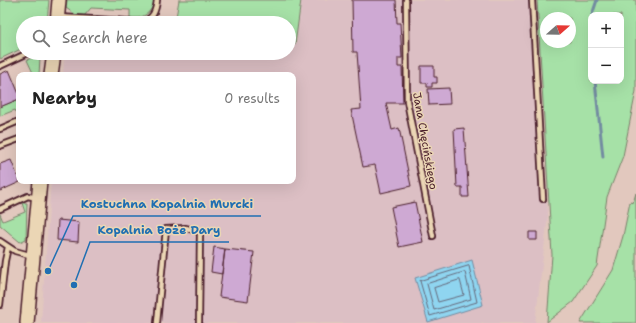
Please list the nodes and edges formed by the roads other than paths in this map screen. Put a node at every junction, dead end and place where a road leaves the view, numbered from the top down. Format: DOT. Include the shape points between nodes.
graph roads {
  1 [pos="59,0"];
  2 [pos="157,0"];
  3 [pos="406,0"];
  4 [pos="532,0"];
  5 [pos="57,16"];
  6 [pos="153,16"];
  7 [pos="16,59"];
  8 [pos="53,60"];
  9 [pos="0,66"];
  10 [pos="51,72"];
  11 [pos="16,122"];
  12 [pos="0,129"];
  13 [pos="16,140"];
  14 [pos="0,146"];
  15 [pos="40,184"];
  16 [pos="39,198"];
  17 [pos="543,199"];
  18 [pos="0,209"];
  19 [pos="434,236"];
  20 [pos="0,241"];
  21 [pos="8,247"];
  22 [pos="33,256"];
  23 [pos="0,305"];
  24 [pos="27,323"];
  25 [pos="157,323"];
  26 [pos="199,323"];
  1 -- 5 [label="street"];
  2 -- 6 [label="lane"];
  3 -- 19 [label="lane, Jana Chęcińskiego" via="407,101"];
  4 -- 17 [label="lane"];
  7 -- 9 [label="lane"];
  8 -- 10 [label="street"];
  11 -- 12 [label="lane"];
  13 -- 14 [label="lane"];
  15 -- 16 [label="street"];
  16 -- 18 [label="lane" via="28,196"];
  16 -- 22 [label="street"];
  20 -- 21 [label="lane"];
  21 -- 22 [label="lane"];
  21 -- 23 [label="lane"];
  22 -- 24 [label="street"];
  25 -- 26 [label="lane" via="166,229 186,228 200,232"];
}
